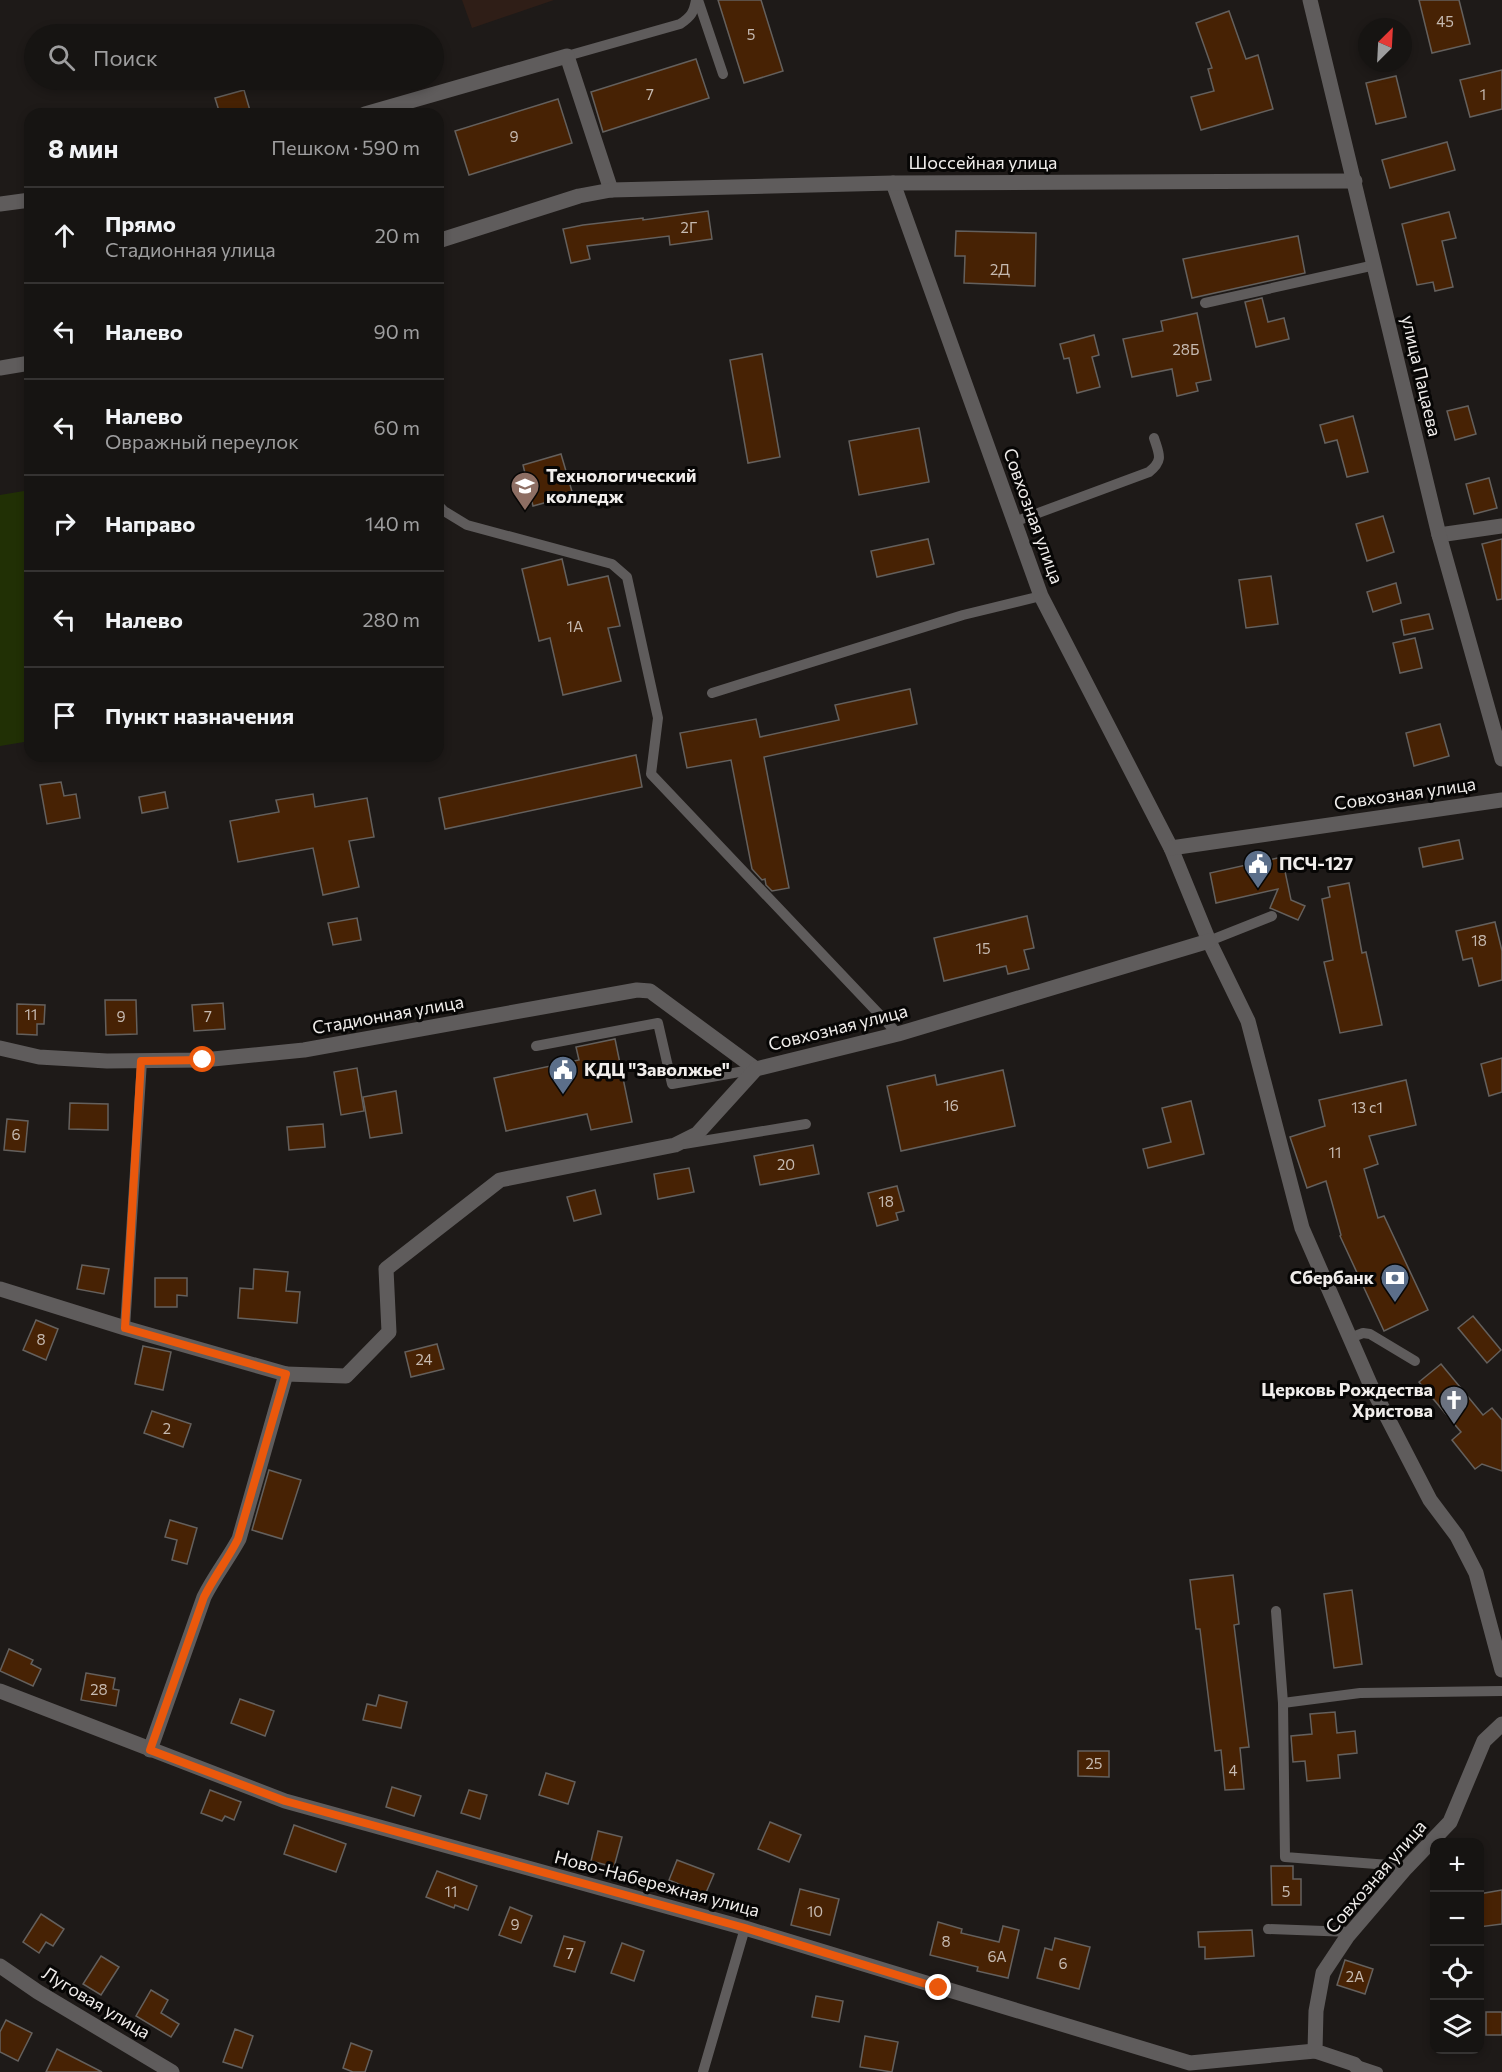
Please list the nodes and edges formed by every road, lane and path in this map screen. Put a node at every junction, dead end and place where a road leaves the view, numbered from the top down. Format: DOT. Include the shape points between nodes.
graph roads {
  1 [pos="697,0"];
  2 [pos="1310,0"];
  3 [pos="567,56"];
  4 [pos="723,74"];
  5 [pos="386,108"];
  6 [pos="1355,182"];
  7 [pos="892,183"];
  8 [pos="611,190"];
  9 [pos="24,201"];
  10 [pos="0,204"];
  11 [pos="444,239"];
  12 [pos="1375,265"];
  13 [pos="1206,303"];
  14 [pos="24,364"];
  15 [pos="0,368"];
  16 [pos="1154,438"];
  17 [pos="444,511"];
  18 [pos="1014,522"];
  19 [pos="1502,526"];
  20 [pos="1439,535"];
  21 [pos="1041,596"];
  22 [pos="712,693"];
  23 [pos="1502,759"];
  24 [pos="1502,800"];
  25 [pos="1171,848"];
  26 [pos="1272,916"];
  27 [pos="1209,941"];
  28 [pos="898,1034"];
  29 [pos="536,1046"];
  30 [pos="0,1048"];
  31 [pos="141,1061"];
  32 [pos="756,1069"];
  33 [pos="806,1124"];
  34 [pos="675,1145"];
  35 [pos="0,1289"];
  36 [pos="125,1328"];
  37 [pos="1350,1338"];
  38 [pos="1415,1361"];
  39 [pos="286,1374"];
  40 [pos="1276,1611"];
  41 [pos="1502,1670"];
  42 [pos="0,1691"];
  43 [pos="1502,1691"];
  44 [pos="1283,1702"];
  45 [pos="1502,1724"];
  46 [pos="150,1750"];
  47 [pos="1406,1868"];
  48 [pos="745,1928"];
  49 [pos="1268,1929"];
  50 [pos="1351,1932"];
  51 [pos="0,1966"];
  52 [pos="1315,2051"];
  53 [pos="1357,2068"];
  54 [pos="172,2072"];
  55 [pos="703,2072"];
  56 [pos="1378,2072"];
  1 -- 3 [label="lane" via="688,19 680,24"];
  1 -- 4 [label="lane"];
  2 -- 6 [label="street, улица Пацаева"];
  3 -- 5 [label="street"];
  3 -- 8 [label="street"];
  6 -- 7 [label="street, Шоссейная улица"];
  6 -- 12 [label="street, улица Пацаева"];
  7 -- 8 [label="street, Шоссейная улица"];
  7 -- 18 [label="street, Совхозная улица"];
  8 -- 11 [label="street, Шоссейная улица" via="579,196"];
  9 -- 10 [label="street"];
  12 -- 13 [label="lane"];
  12 -- 20 [label="street, улица Пацаева"];
  14 -- 15 [label="street"];
  16 -- 18 [label="lane" via="1160,457 1149,472"];
  17 -- 28 [label="lane" via="467,525 612,564 627,577 658,718 651,774"];
  18 -- 21 [label="street, Совхозная улица"];
  19 -- 20 [label="street"];
  20 -- 23 [label="street, улица Пацаева"];
  21 -- 22 [label="lane" via="963,615"];
  21 -- 25 [label="street, Совхозная улица"];
  24 -- 25 [label="street, Совхозная улица"];
  25 -- 27 [label="street, Совхозная улица"];
  26 -- 27 [label="lane"];
  27 -- 28 [label="street, Совхозная улица"];
  27 -- 37 [label="street, Совхозная улица" via="1248,1021 1302,1228"];
  28 -- 32 [label="street, Совхозная улица"];
  29 -- 32 [label="lane" via="658,1023 672,1084"];
  30 -- 31 [label="street, Стадионная улица" via="39,1057"];
  31 -- 32 [label="street, Стадионная улица" via="203,1060 304,1050 637,990 650,991"];
  31 -- 36 [label="lane"];
  32 -- 34 [label="street, Совхозная улица" via="697,1134"];
  33 -- 34 [label="lane"];
  34 -- 39 [label="street, Совхозная улица" via="500,1180 386,1269 389,1332 346,1376"];
  35 -- 36 [label="street"];
  36 -- 39 [label="street"];
  37 -- 38 [label="lane" via="1370,1334"];
  37 -- 41 [label="street, Совхозная улица" via="1430,1500 1457,1536 1476,1573"];
  39 -- 46 [label="street" via="238,1539 204,1597"];
  40 -- 44 [label="lane"];
  42 -- 46 [label="street, Ново-Набережная улица"];
  43 -- 44 [label="lane" via="1360,1692"];
  44 -- 47 [label="lane" via="1285,1857"];
  45 -- 47 [label="street, Совхозная улица" via="1484,1742 1450,1822"];
  46 -- 48 [label="street, Ново-Набережная улица" via="285,1801"];
  47 -- 50 [label="street, Совхозная улица"];
  48 -- 52 [label="street, Ново-Набережная улица" via="1190,2062"];
  48 -- 55 [label="lane"];
  49 -- 50 [label="lane"];
  50 -- 52 [label="street, Совхозная улица" via="1323,1973 1316,2011"];
  51 -- 54 [label="street, Луговая улица"];
  52 -- 53 [label="street"];
  53 -- 56 [label="lane"];
}
